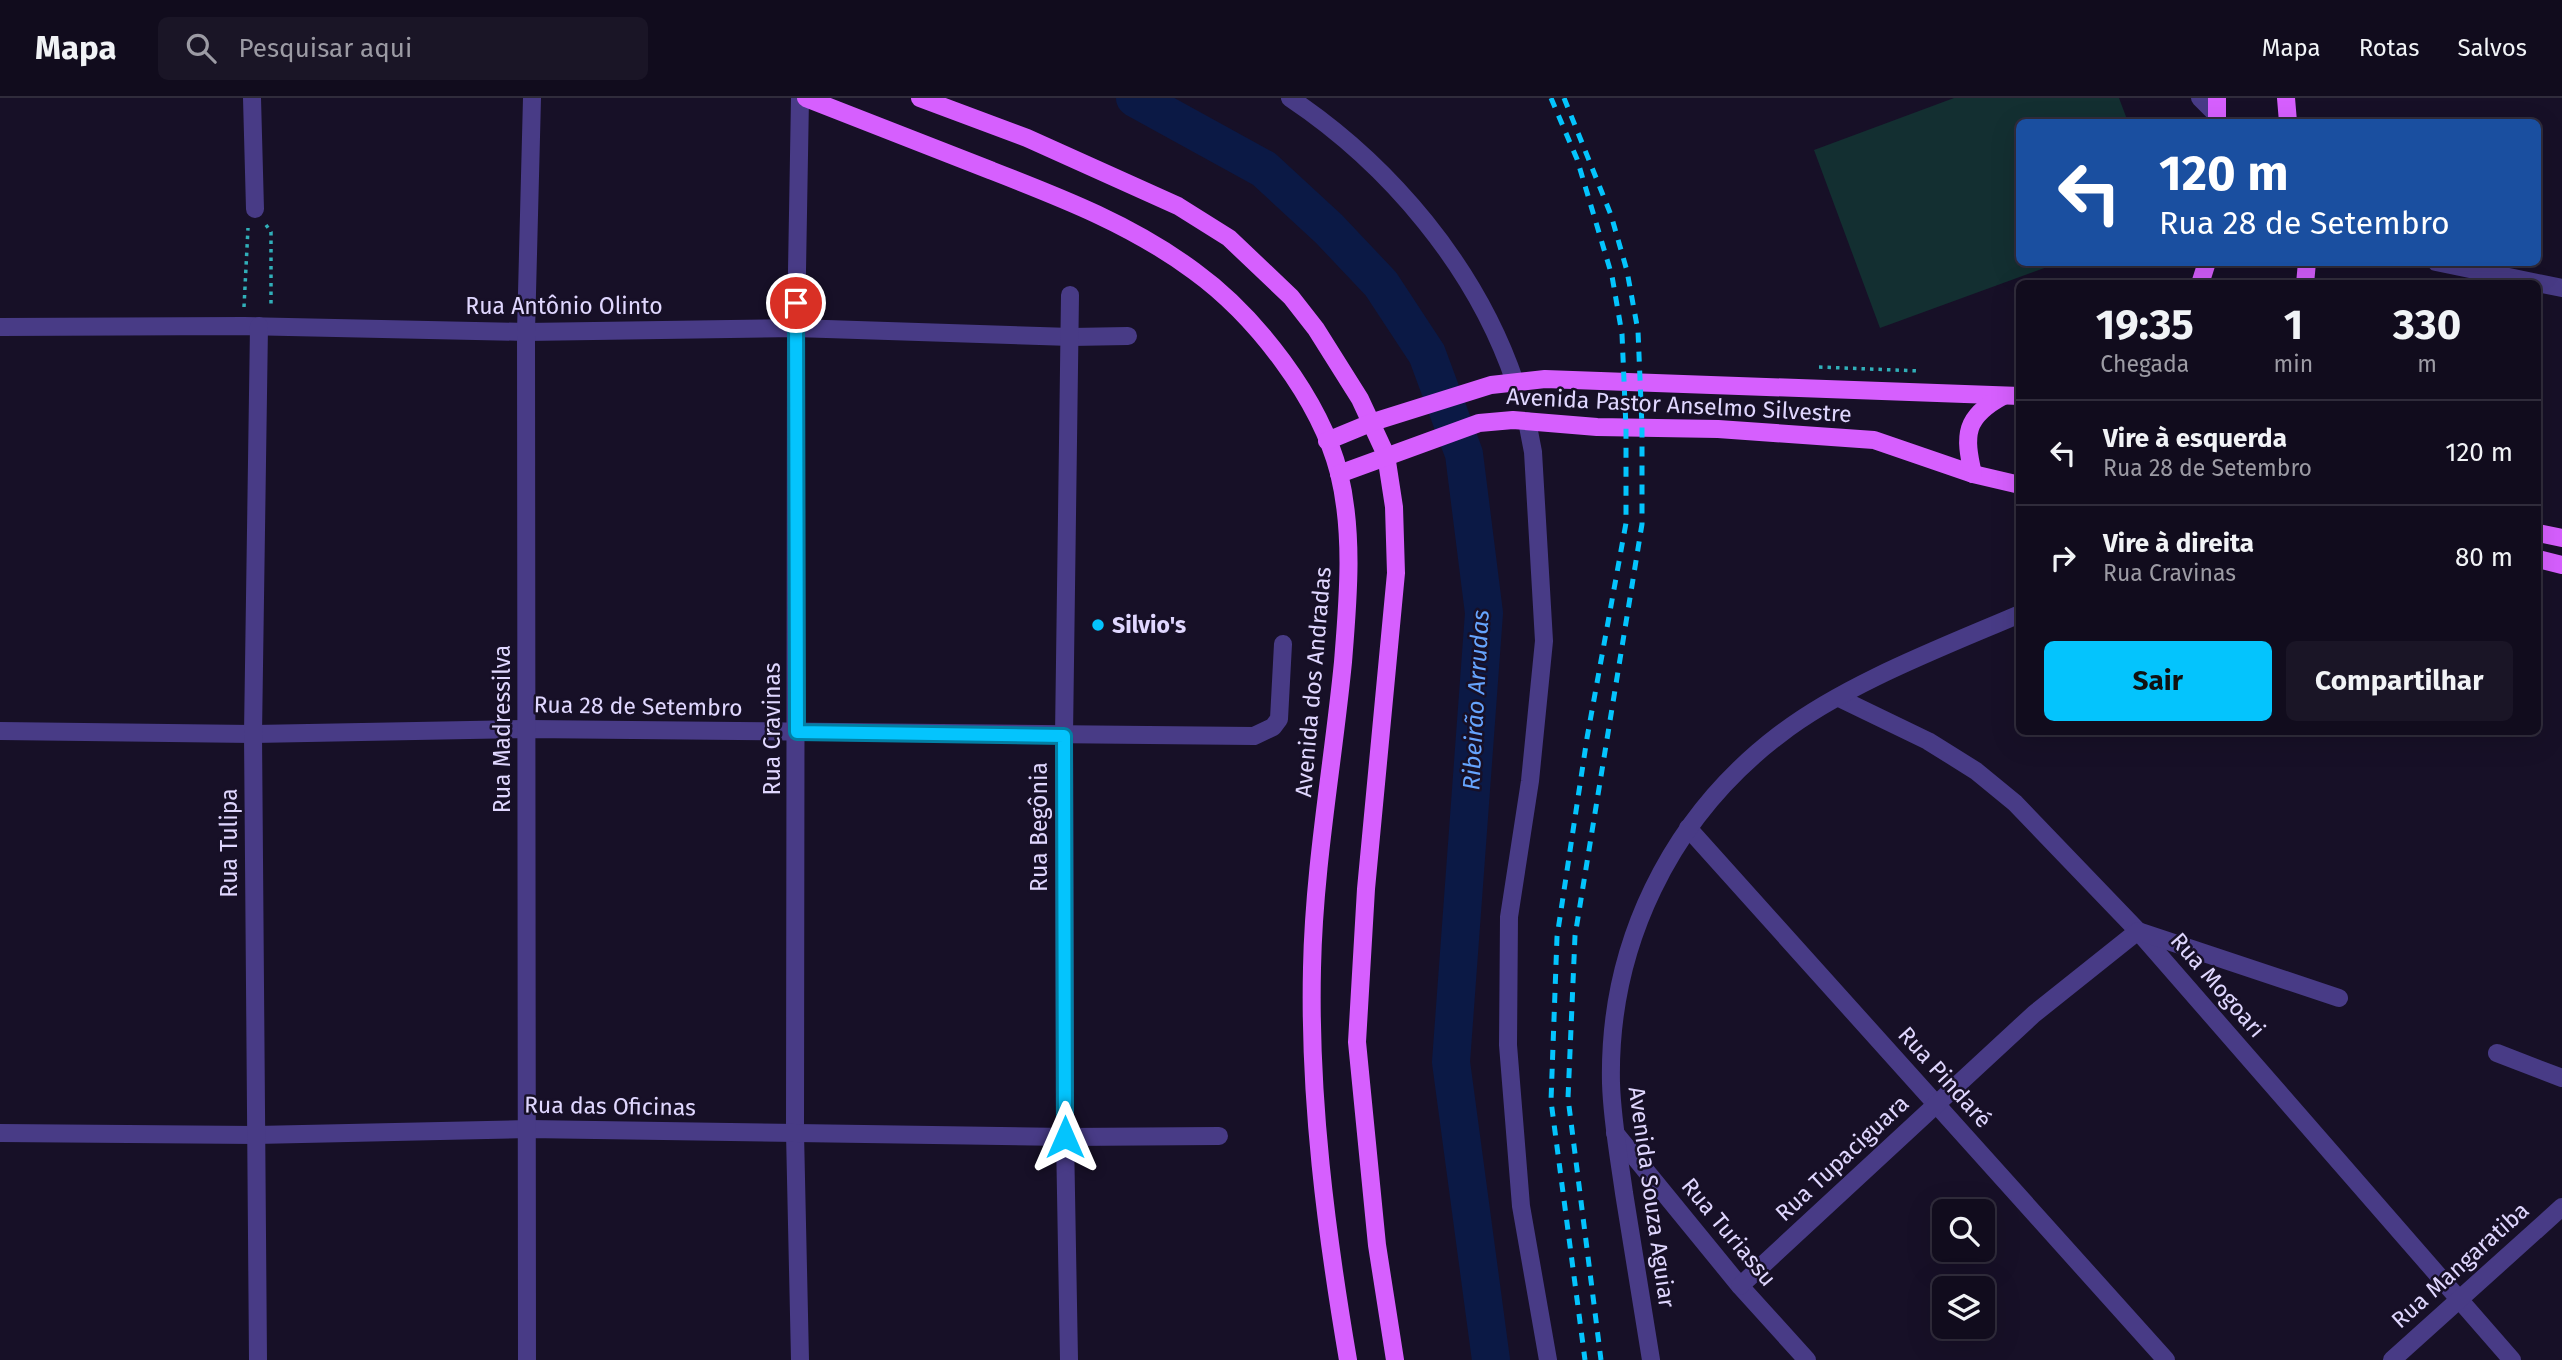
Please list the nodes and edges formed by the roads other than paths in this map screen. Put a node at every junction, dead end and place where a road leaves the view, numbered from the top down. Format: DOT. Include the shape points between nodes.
graph roads {
  1 [pos="251,98"];
  2 [pos="532,98"];
  3 [pos="800,98"];
  4 [pos="807,98"];
  5 [pos="920,98"];
  6 [pos="1290,98"];
  7 [pos="2200,98"];
  8 [pos="2286,98"];
  9 [pos="2217,112"];
  10 [pos="2288,119"];
  11 [pos="255,209"];
  12 [pos="2455,266"];
  13 [pos="2523,280"];
  14 [pos="2541,284"];
  15 [pos="2562,288"];
  16 [pos="1070,295"];
  17 [pos="258,326"];
  18 [pos="0,327"];
  19 [pos="796,328"];
  20 [pos="526,332"];
  21 [pos="1128,336"];
  22 [pos="1071,338"];
  23 [pos="1515,382"];
  24 [pos="2011,396"];
  25 [pos="1527,421"];
  26 [pos="1373,422"];
  27 [pos="1327,441"];
  28 [pos="1386,455"];
  29 [pos="1339,474"];
  30 [pos="1973,474"];
  31 [pos="2016,484"];
  32 [pos="2541,534"];
  33 [pos="2562,538"];
  34 [pos="2541,560"];
  35 [pos="2562,565"];
  36 [pos="2016,616"];
  37 [pos="1283,644"];
  38 [pos="1839,698"];
  39 [pos="527,729"];
  40 [pos="0,731"];
  41 [pos="797,732"];
  42 [pos="253,734"];
  43 [pos="1064,736"];
  44 [pos="1688,828"];
  45 [pos="2138,931"];
  46 [pos="2339,998"];
  47 [pos="2497,1053"];
  48 [pos="2562,1078"];
  49 [pos="1936,1104"];
  50 [pos="528,1129"];
  51 [pos="0,1133"];
  52 [pos="795,1133"];
  53 [pos="1615,1133"];
  54 [pos="256,1135"];
  55 [pos="1219,1136"];
  56 [pos="1065,1137"];
  57 [pos="2562,1207"];
  58 [pos="1740,1286"];
  59 [pos="2460,1298"];
  60 [pos="258,1360"];
  61 [pos="527,1360"];
  62 [pos="800,1360"];
  63 [pos="1069,1360"];
  64 [pos="1348,1360"];
  65 [pos="1395,1360"];
  66 [pos="1548,1360"];
  67 [pos="1651,1360"];
  68 [pos="1807,1360"];
  69 [pos="2166,1360"];
  70 [pos="2392,1360"];
  71 [pos="2512,1360"];
  1 -- 11 [label="street"];
  2 -- 20 [label="street, Rua Madressilva"];
  3 -- 19 [label="street, Rua Cravinas"];
  4 -- 27 [label="main road, Avenida dos Andradas" via="1082,206 1195,271 1253,325 1279,358"];
  5 -- 26 [label="main road" via="1027,138 1166,200 1228,238 1292,297"];
  6 -- 23 [label="street" via="1339,134 1425,223 1469,282"];
  7 -- 9 [label="street"];
  8 -- 10 [label="main road"];
  12 -- 13 [label="street"];
  14 -- 15 [label="street"];
  16 -- 22 [label="street, Rua Begônia"];
  17 -- 18 [label="street, Rua Antônio Olinto"];
  17 -- 20 [label="street, Rua Antônio Olinto"];
  17 -- 42 [label="street, Rua Tulipa"];
  19 -- 20 [label="street, Rua Antônio Olinto"];
  19 -- 22 [label="street, Rua Antônio Olinto"];
  19 -- 41 [label="street, Rua Cravinas"];
  20 -- 39 [label="street, Rua Madressilva"];
  21 -- 22 [label="street, Rua Antônio Olinto"];
  22 -- 43 [label="street, Rua Begônia"];
  23 -- 24 [label="main road, Avenida Pastor Anselmo Silvestre" via="1545,379"];
  23 -- 26 [label="main road, Avenida Pastor Anselmo Silvestre" via="1491,385"];
  24 -- 30 [label="main road" via="1986,405 1969,429 1966,445"];
  25 -- 28 [label="main road, Avenida Pastor Anselmo Silvestre" via="1495,420"];
  25 -- 30 [label="main road, Avenida Pastor Anselmo Silvestre" via="1846,437 1903,448"];
  25 -- 66 [label="street" via="1533,452 1544,642 1530,781 1509,917 1508,1045 1521,1206"];
  26 -- 27 [label="main road, Avenida Pastor Anselmo Silvestre"];
  26 -- 28 [label="main road"];
  27 -- 29 [label="main road, Avenida dos Andradas"];
  28 -- 29 [label="main road, Avenida Pastor Anselmo Silvestre"];
  28 -- 65 [label="main road" via="1394,507 1396,573 1365,901 1357,1042 1377,1245"];
  29 -- 64 [label="main road, Avenida dos Andradas" via="1349,597 1315,901 1312,1036 1320,1156"];
  30 -- 31 [label="main road, Avenida Pastor Anselmo Silvestre"];
  32 -- 33 [label="main road"];
  34 -- 35 [label="main road"];
  36 -- 38 [label="street, Avenida Souza Aguiar"];
  37 -- 43 [label="street, Rua 28 de Setembro" via="1279,719 1254,736"];
  38 -- 44 [label="street, Avenida Souza Aguiar" via="1781,733 1728,777"];
  38 -- 45 [label="street, Rua Mogoari" via="1928,741 1976,771 2015,803"];
  39 -- 41 [label="street, Rua 28 de Setembro"];
  39 -- 42 [label="street, Rua 28 de Setembro"];
  39 -- 50 [label="street, Rua Madressilva"];
  40 -- 42 [label="street, Rua 28 de Setembro"];
  41 -- 43 [label="street, Rua 28 de Setembro"];
  41 -- 52 [label="street, Rua Cravinas"];
  42 -- 54 [label="street, Rua Tulipa"];
  43 -- 56 [label="street, Rua Begônia"];
  44 -- 49 [label="street, Rua Pindaré"];
  44 -- 53 [label="street, Avenida Souza Aguiar" via="1647,900 1623,962 1612,1041"];
  45 -- 46 [label="street"];
  45 -- 49 [label="street, Rua Tupaciguara" via="2034,1014"];
  45 -- 59 [label="street, Rua Mogoari"];
  47 -- 48 [label="street"];
  49 -- 58 [label="street, Rua Tupaciguara"];
  49 -- 69 [label="street, Rua Pindaré"];
  50 -- 52 [label="street, Rua das Oficinas"];
  50 -- 54 [label="street, Rua das Oficinas"];
  50 -- 61 [label="street, Rua Madressilva"];
  51 -- 54 [label="street, Rua das Oficinas"];
  52 -- 56 [label="street, Rua das Oficinas"];
  52 -- 62 [label="street, Rua Cravinas"];
  53 -- 58 [label="street, Rua Turiassu"];
  53 -- 67 [label="street, Avenida Souza Aguiar"];
  54 -- 60 [label="street, Rua Tulipa"];
  55 -- 56 [label="street, Rua das Oficinas"];
  56 -- 63 [label="street, Rua Begônia"];
  57 -- 59 [label="street, Rua Mangaratiba"];
  58 -- 68 [label="street, Rua Turiassu"];
  59 -- 70 [label="street, Rua Mangaratiba"];
  59 -- 71 [label="street, Rua Mogoari"];
}
